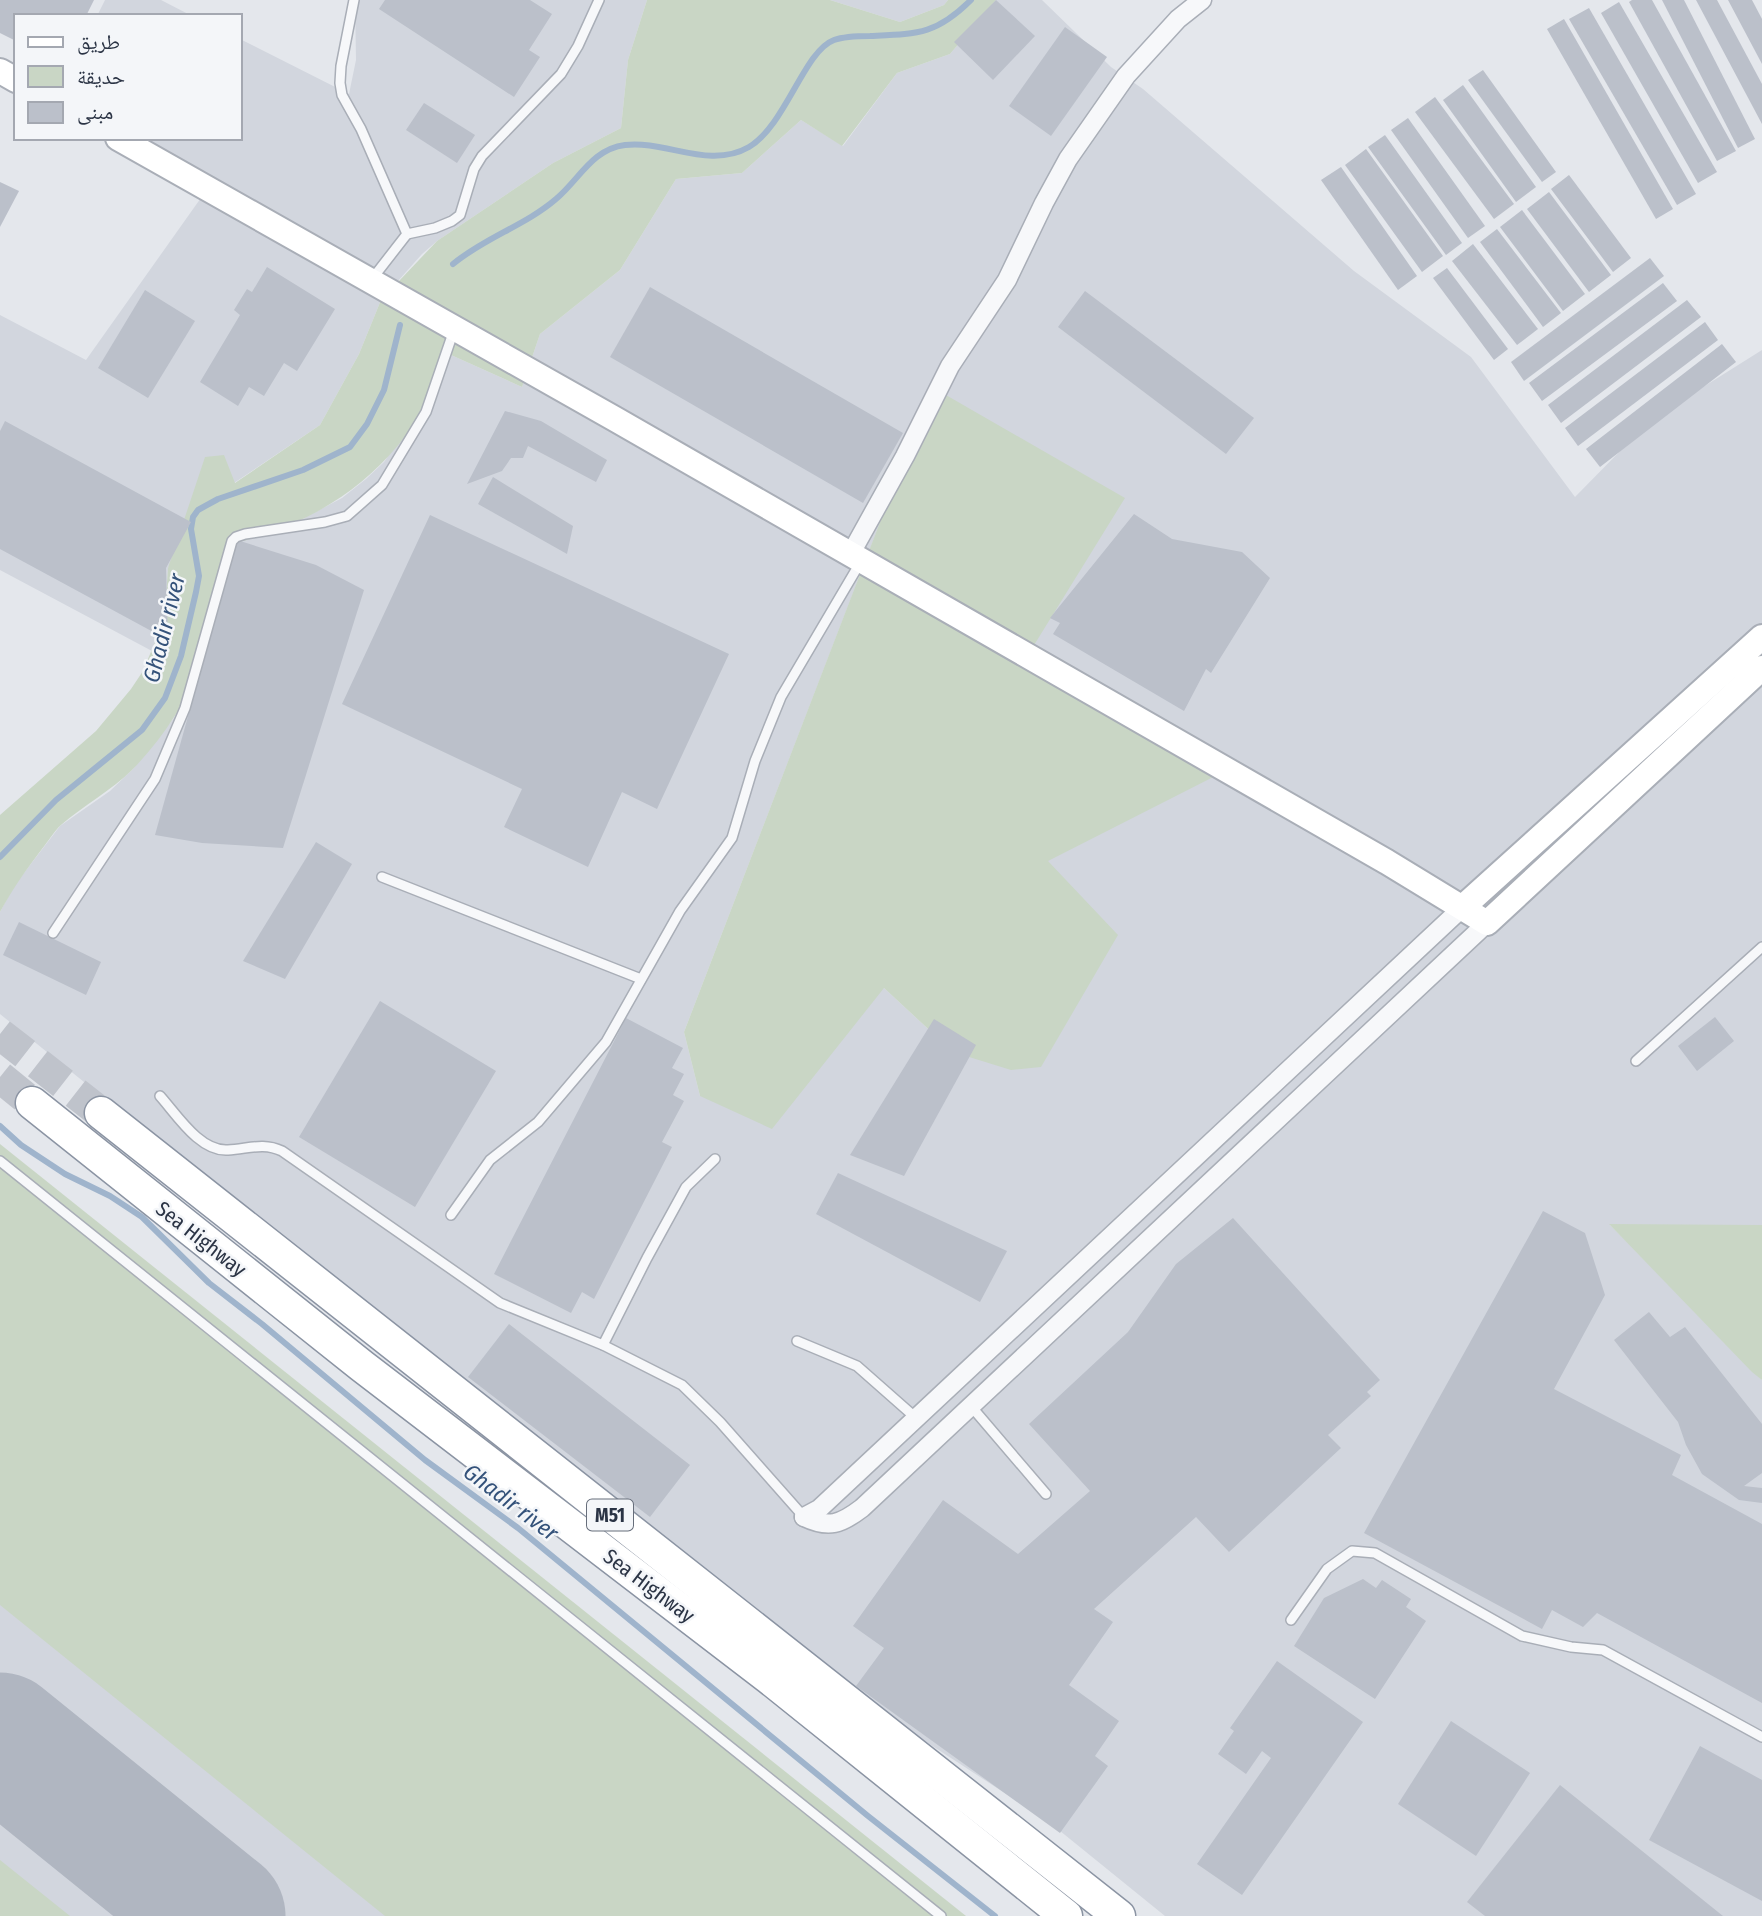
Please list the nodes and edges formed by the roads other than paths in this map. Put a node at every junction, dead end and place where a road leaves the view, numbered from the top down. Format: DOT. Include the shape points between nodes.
graph roads {
  1 [pos="354,0"];
  2 [pos="599,0"];
  3 [pos="1202,0"];
  4 [pos="122,140"];
  5 [pos="407,234"];
  6 [pos="371,280"];
  7 [pos="454,328"];
  8 [pos="856,558"];
  9 [pos="1762,637"];
  10 [pos="1762,668"];
  11 [pos="382,877"];
  12 [pos="1463,907"];
  13 [pos="1487,923"];
  14 [pos="53,933"];
  15 [pos="1762,947"];
  16 [pos="642,978"];
  17 [pos="1636,1062"];
  18 [pos="160,1096"];
  19 [pos="32,1103"];
  20 [pos="101,1113"];
  21 [pos="1201,1152"];
  22 [pos="715,1159"];
  23 [pos="0,1161"];
  24 [pos="1220,1173"];
  25 [pos="451,1215"];
  26 [pos="797,1340"];
  27 [pos="603,1345"];
  28 [pos="967,1371"];
  29 [pos="985,1392"];
  30 [pos="938,1398"];
  31 [pos="970,1405"];
  32 [pos="916,1418"];
  33 [pos="954,1420"];
  34 [pos="1046,1494"];
  35 [pos="804,1517"];
  36 [pos="1291,1620"];
  37 [pos="1762,1737"];
  38 [pos="941,1916"];
  39 [pos="1066,1916"];
  40 [pos="1119,1916"];
  1 -- 5 [label="lane" via="341,66 342,95"];
  2 -- 5 [label="lane" via="561,74 482,156 460,215 435,228"];
  3 -- 8 [label="street" via="1178,19 1126,76 1068,159 1007,280 950,366"];
  4 -- 6 [label="street"];
  5 -- 6 [label="lane"];
  6 -- 7 [label="street"];
  7 -- 8 [label="street"];
  7 -- 14 [label="lane" via="426,412 382,485 347,516 245,534 232,541 184,708 155,779"];
  8 -- 12 [label="street"];
  8 -- 16 [label="lane" via="781,697 755,761 732,838 680,911"];
  9 -- 12 [label="street"];
  10 -- 13 [label="street"];
  11 -- 16 [label="lane"];
  12 -- 13 [label="street"];
  12 -- 21 [label="street"];
  13 -- 24 [label="street"];
  15 -- 17 [label="lane"];
  16 -- 25 [label="lane" via="606,1042 538,1122 490,1160"];
  18 -- 27 [label="lane" via="203,1144 224,1151 270,1145 282,1151 500,1303"];
  19 -- 39 [label="highway, Sea Highway / M51" via="362,1366 768,1677"];
  20 -- 40 [label="highway, Sea Highway / M51"];
  21 -- 24 [label="street"];
  21 -- 28 [label="street"];
  22 -- 27 [label="lane" via="686,1187"];
  23 -- 38 [label="lane"];
  24 -- 29 [label="street"];
  26 -- 32 [label="lane" via="857,1366"];
  27 -- 35 [label="lane" via="682,1385"];
  28 -- 29 [label="street"];
  28 -- 30 [label="street"];
  29 -- 31 [label="street"];
  30 -- 32 [label="street"];
  30 -- 33 [label="street"];
  31 -- 33 [label="street"];
  31 -- 34 [label="lane"];
  32 -- 35 [label="street"];
  33 -- 35 [label="street" via="843,1522 828,1524"];
  36 -- 37 [label="lane" via="1327,1569 1352,1551 1375,1553 1522,1636 1603,1650"];
}
